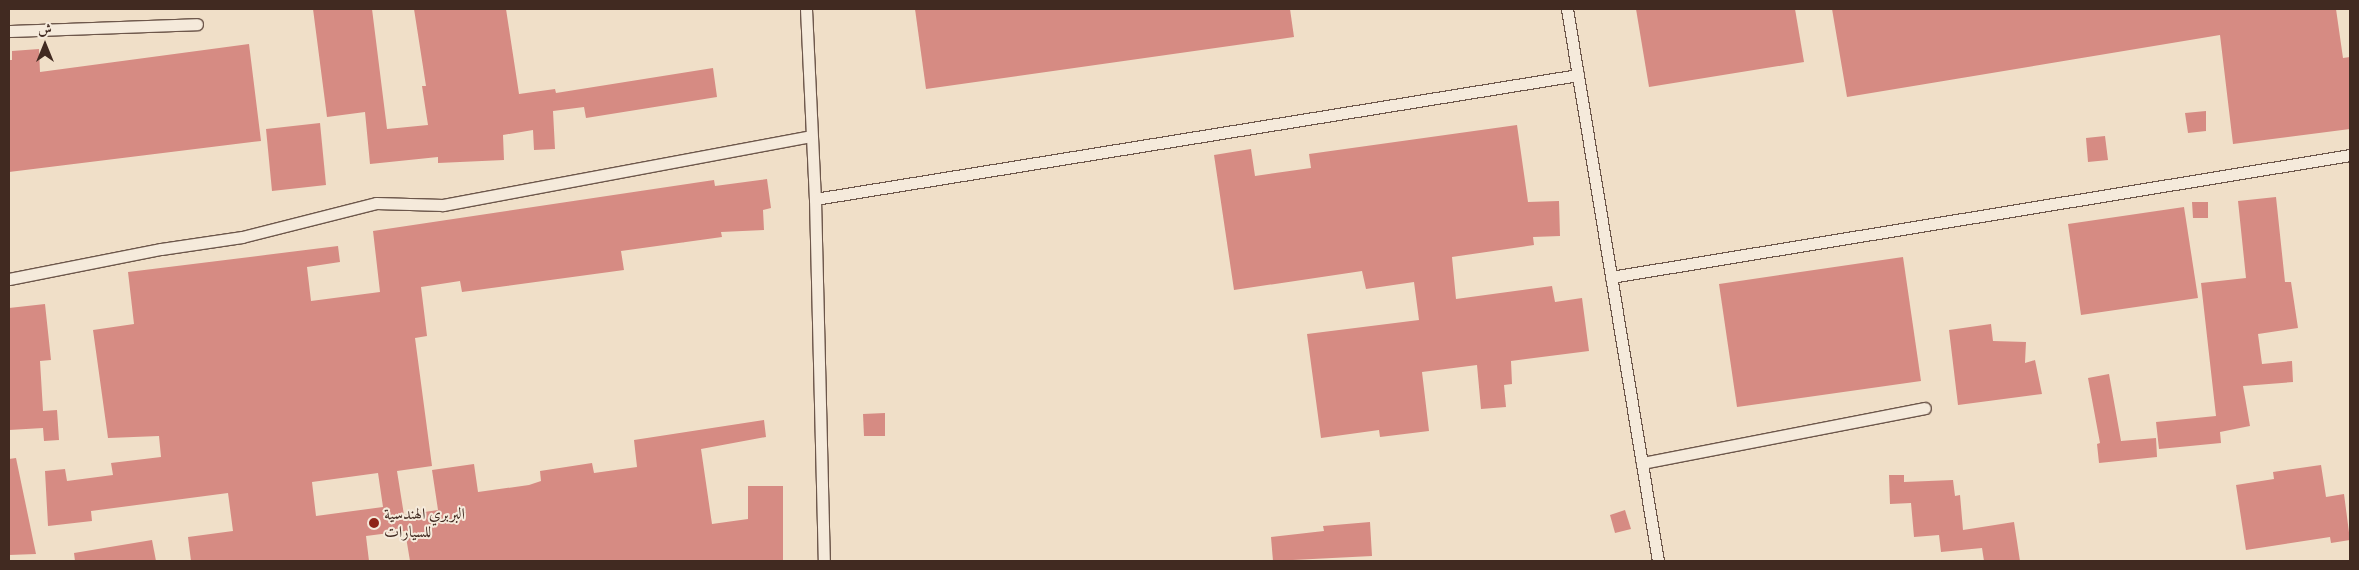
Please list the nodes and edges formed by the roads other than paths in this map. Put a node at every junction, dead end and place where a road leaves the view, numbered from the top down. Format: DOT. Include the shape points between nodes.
graph roads {
  1 [pos="806,9"];
  2 [pos="1567,9"];
  3 [pos="197,24"];
  4 [pos="9,31"];
  5 [pos="1578,75"];
  6 [pos="811,136"];
  7 [pos="2350,155"];
  8 [pos="816,199"];
  9 [pos="1611,277"];
  10 [pos="9,279"];
  11 [pos="1925,408"];
  12 [pos="1642,463"];
  13 [pos="824,561"];
  14 [pos="1658,561"];
  1 -- 6 [label="lane"];
  2 -- 5 [label="lane"];
  3 -- 4 [label="lane"];
  5 -- 8 [label="lane"];
  5 -- 9 [label="lane"];
  6 -- 8 [label="lane"];
  6 -- 10 [label="lane" via="443,205 376,203 242,237 161,249"];
  7 -- 9 [label="lane"];
  8 -- 13 [label="lane"];
  9 -- 12 [label="lane"];
  11 -- 12 [label="lane"];
  12 -- 14 [label="lane"];
}
